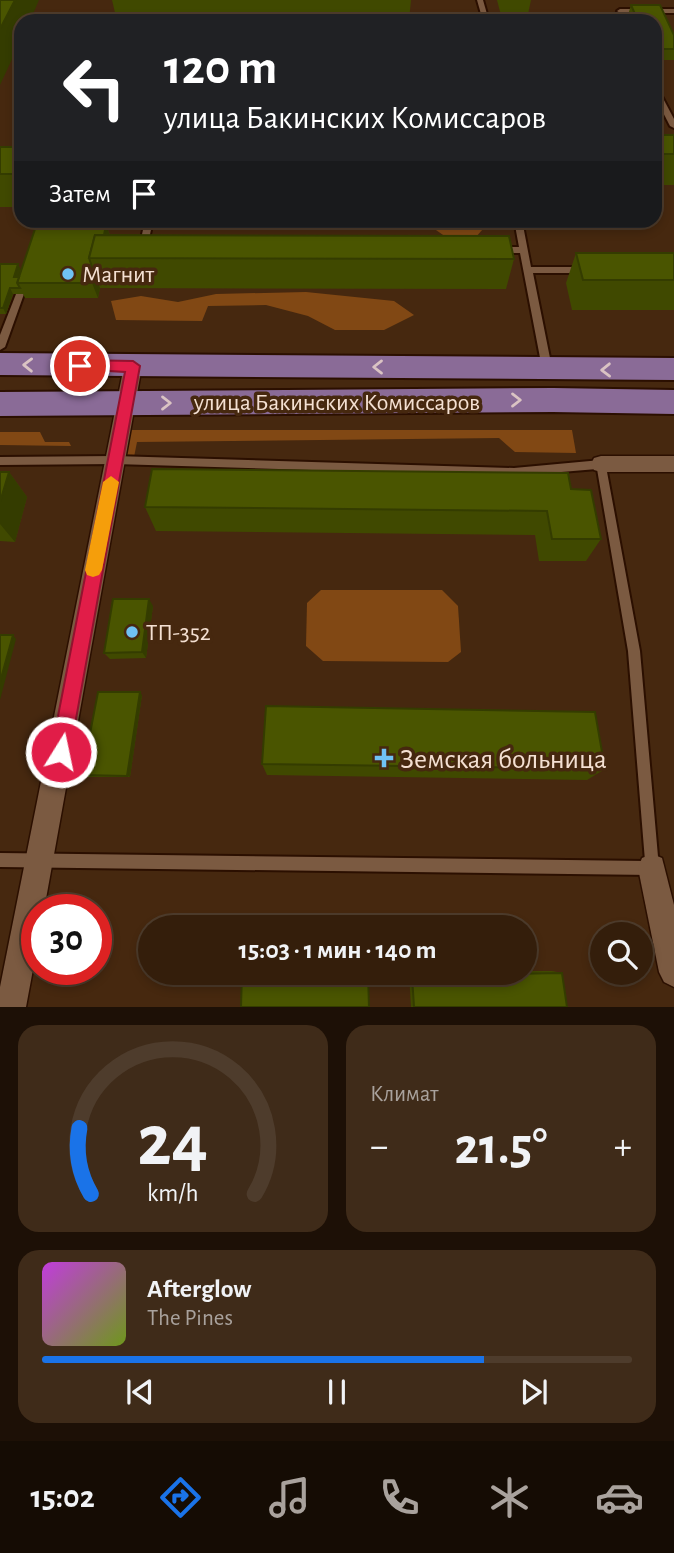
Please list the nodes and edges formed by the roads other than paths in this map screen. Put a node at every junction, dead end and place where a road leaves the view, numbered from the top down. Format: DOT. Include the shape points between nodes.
graph roads {
  1 [pos="620,11"];
  2 [pos="674,11"];
  3 [pos="662,103"];
  4 [pos="674,126"];
  5 [pos="147,228"];
  6 [pos="519,228"];
  7 [pos="156,250"];
  8 [pos="491,250"];
  9 [pos="523,250"];
  10 [pos="527,270"];
  11 [pos="596,270"];
  12 [pos="20,294"];
  13 [pos="0,347"];
  14 [pos="0,364"];
  15 [pos="133,366"];
  16 [pos="547,368"];
  17 [pos="674,369"];
  18 [pos="674,402"];
  19 [pos="0,404"];
  20 [pos="125,404"];
  21 [pos="116,460"];
  22 [pos="0,461"];
  23 [pos="601,464"];
  24 [pos="674,464"];
  25 [pos="0,860"];
  26 [pos="40,860"];
  27 [pos="652,868"];
  28 [pos="674,972"];
  29 [pos="11,1007"];
  1 -- 2 [label="lane"];
  3 -- 4 [label="lane"];
  5 -- 7 [label="lane" via="143,250"];
  6 -- 9 [label="lane"];
  8 -- 9 [label="lane"];
  9 -- 10 [label="lane"];
  10 -- 11 [label="lane"];
  10 -- 16 [label="lane"];
  12 -- 13 [label="lane"];
  15 -- 14 [label="main road, улица Бакинских Комиссаров, one-way"];
  16 -- 15 [label="main road, улица Бакинских Комиссаров, one-way"];
  15 -- 20 [label="street"];
  17 -- 16 [label="main road, улица Бакинских Комиссаров, one-way"];
  20 -- 18 [label="main road, улица Бакинских Комиссаров, one-way"];
  19 -- 20 [label="main road, улица Бакинских Комиссаров"];
  20 -- 21 [label="street"];
  21 -- 22 [label="lane"];
  21 -- 23 [label="lane" via="514,472"];
  21 -- 26 [label="street"];
  23 -- 24 [label="street"];
  23 -- 27 [label="lane" via="634,651"];
  25 -- 26 [label="lane"];
  26 -- 27 [label="lane"];
  26 -- 29 [label="street"];
  27 -- 28 [label="street"];
}
